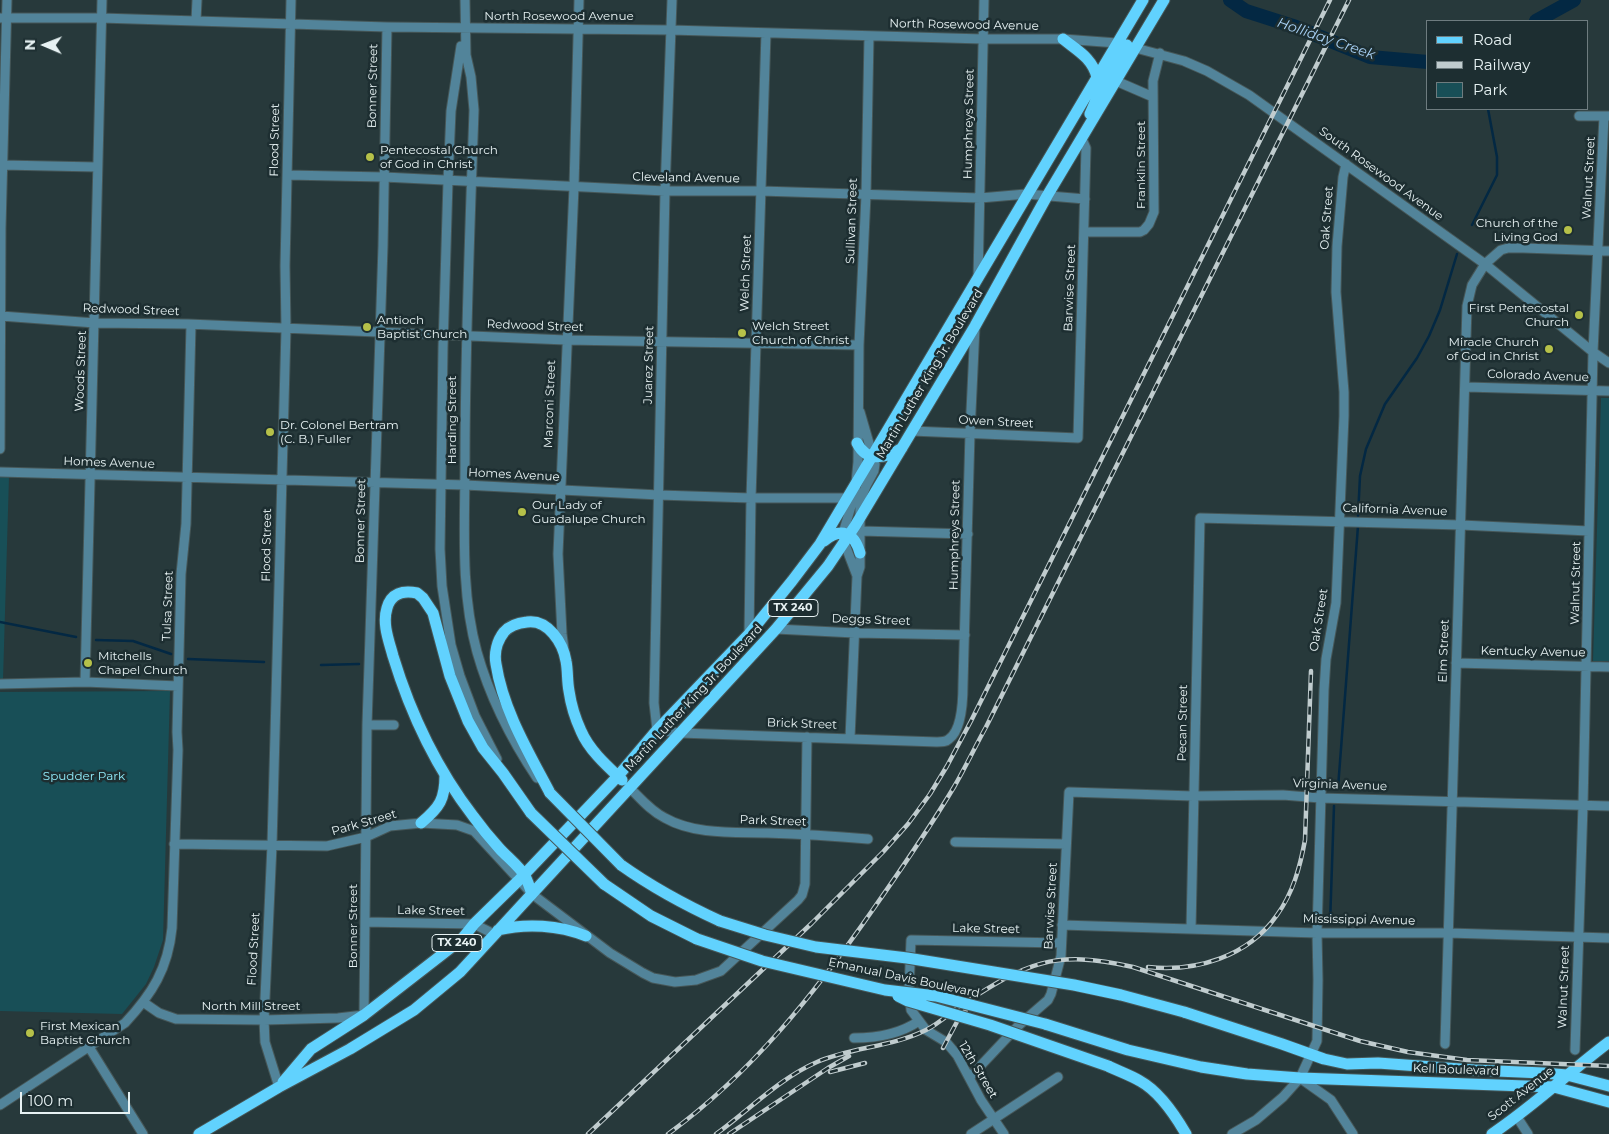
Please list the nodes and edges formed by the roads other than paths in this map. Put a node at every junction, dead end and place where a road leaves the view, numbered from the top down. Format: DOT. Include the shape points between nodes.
graph roads {
  1 [pos="7,0"];
  2 [pos="102,0"];
  3 [pos="197,0"];
  4 [pos="291,0"];
  5 [pos="465,0"];
  6 [pos="579,0"];
  7 [pos="672,0"];
  8 [pos="984,0"];
  9 [pos="1143,0"];
  10 [pos="1163,2"];
  11 [pos="3,18"];
  12 [pos="101,18"];
  13 [pos="196,21"];
  14 [pos="290,24"];
  15 [pos="387,27"];
  16 [pos="465,28"];
  17 [pos="577,28"];
  18 [pos="671,30"];
  19 [pos="766,33"];
  20 [pos="868,36"];
  21 [pos="983,39"];
  22 [pos="1063,39"];
  23 [pos="1127,45"];
  24 [pos="1160,53"];
  25 [pos="1097,78"];
  26 [pos="1116,81"];
  27 [pos="1153,97"];
  28 [pos="1579,116"];
  29 [pos="1607,116"];
  30 [pos="1,123"];
  31 [pos="1084,136"];
  32 [pos="1346,164"];
  33 [pos="2,165"];
  34 [pos="97,167"];
  35 [pos="287,176"];
  36 [pos="384,177"];
  37 [pos="448,181"];
  38 [pos="471,182"];
  39 [pos="574,187"];
  40 [pos="665,190"];
  41 [pos="761,191"];
  42 [pos="1026,194"];
  43 [pos="866,195"];
  44 [pos="1047,196"];
  45 [pos="980,198"];
  46 [pos="1085,199"];
  47 [pos="0,228"];
  48 [pos="1085,232"];
  49 [pos="1598,251"];
  50 [pos="1609,252"];
  51 [pos="1485,264"];
  52 [pos="978,279"];
  53 [pos="1,316"];
  54 [pos="95,323"];
  55 [pos="191,325"];
  56 [pos="975,326"];
  57 [pos="286,329"];
  58 [pos="380,333"];
  59 [pos="443,335"];
  60 [pos="466,336"];
  61 [pos="566,340"];
  62 [pos="662,341"];
  63 [pos="756,343"];
  64 [pos="859,345"];
  65 [pos="1593,352"];
  66 [pos="1609,363"];
  67 [pos="1466,386"];
  68 [pos="1593,390"];
  69 [pos="1609,391"];
  70 [pos="858,406"];
  71 [pos="912,431"];
  72 [pos="970,433"];
  73 [pos="1078,438"];
  74 [pos="857,443"];
  75 [pos="903,447"];
  76 [pos="0,449"];
  77 [pos="872,457"];
  78 [pos="0,472"];
  79 [pos="89,475"];
  80 [pos="186,478"];
  81 [pos="281,480"];
  82 [pos="374,483"];
  83 [pos="856,483"];
  84 [pos="442,485"];
  85 [pos="465,486"];
  86 [pos="560,490"];
  87 [pos="659,496"];
  88 [pos="751,498"];
  89 [pos="847,498"];
  90 [pos="860,517"];
  91 [pos="1200,518"];
  92 [pos="1340,521"];
  93 [pos="1461,525"];
  94 [pos="861,530"];
  95 [pos="1590,531"];
  96 [pos="968,534"];
  97 [pos="845,537"];
  98 [pos="820,544"];
  99 [pos="860,553"];
  100 [pos="857,576"];
  101 [pos="776,629"];
  102 [pos="855,633"];
  103 [pos="748,634"];
  104 [pos="965,635"];
  105 [pos="566,659"];
  106 [pos="1456,663"];
  107 [pos="1587,666"];
  108 [pos="1609,667"];
  109 [pos="85,682"];
  110 [pos="0,684"];
  111 [pos="178,686"];
  112 [pos="367,724"];
  113 [pos="394,725"];
  114 [pos="657,730"];
  115 [pos="680,733"];
  116 [pos="808,737"];
  117 [pos="850,738"];
  118 [pos="947,741"];
  119 [pos="503,773"];
  120 [pos="445,775"];
  121 [pos="618,776"];
  122 [pos="630,788"];
  123 [pos="1069,792"];
  124 [pos="550,794"];
  125 [pos="1194,796"];
  126 [pos="1320,798"];
  127 [pos="1452,802"];
  128 [pos="1583,805"];
  129 [pos="1609,806"];
  130 [pos="421,823"];
  131 [pos="806,834"];
  132 [pos="366,836"];
  133 [pos="868,839"];
  134 [pos="955,842"];
  135 [pos="174,844"];
  136 [pos="1066,844"];
  137 [pos="272,845"];
  138 [pos="521,878"];
  139 [pos="532,894"];
  140 [pos="365,922"];
  141 [pos="474,924"];
  142 [pos="1062,926"];
  143 [pos="1191,929"];
  144 [pos="496,932"];
  145 [pos="1317,933"];
  146 [pos="1449,933"];
  147 [pos="586,936"];
  148 [pos="1578,938"];
  149 [pos="1609,938"];
  150 [pos="1061,944"];
  151 [pos="885,990"];
  152 [pos="143,1002"];
  153 [pos="364,1015"];
  154 [pos="264,1020"];
  155 [pos="918,1021"];
  156 [pos="854,1038"];
  157 [pos="1609,1042"];
  158 [pos="1445,1044"];
  159 [pos="89,1047"];
  160 [pos="1575,1050"];
  161 [pos="1311,1054"];
  162 [pos="1567,1075"];
  163 [pos="970,1077"];
  164 [pos="1058,1077"];
  165 [pos="1300,1078"];
  166 [pos="1609,1086"];
  167 [pos="1554,1087"];
  168 [pos="279,1088"];
  169 [pos="1609,1102"];
  170 [pos="0,1105"];
  171 [pos="1517,1117"];
  172 [pos="994,1119"];
  173 [pos="142,1134"];
  174 [pos="199,1134"];
  175 [pos="971,1134"];
  176 [pos="1004,1134"];
  177 [pos="1186,1134"];
  178 [pos="1232,1134"];
  179 [pos="1353,1134"];
  180 [pos="1492,1134"];
  181 [pos="1528,1134"];
  1 -- 11 [label="street"];
  2 -- 12 [label="street, Woods Street"];
  3 -- 13 [label="street"];
  4 -- 14 [label="street, Flood Street"];
  5 -- 16 [label="street, Harding Street"];
  6 -- 17 [label="street, Marconi Street"];
  7 -- 18 [label="street, Juarez Street"];
  8 -- 21 [label="street, Humphreys Street"];
  9 -- 23 [label="main road, Martin Luther King Jr. Boulevard / TX 240"];
  10 -- 23 [label="main road, Martin Luther King Jr. Boulevard / TX 240"];
  11 -- 12 [label="street, North Rosewood Avenue"];
  11 -- 30 [label="street"];
  12 -- 13 [label="street, North Rosewood Avenue"];
  12 -- 34 [label="street, Woods Street"];
  13 -- 14 [label="street, North Rosewood Avenue"];
  14 -- 15 [label="street, North Rosewood Avenue"];
  14 -- 35 [label="street, Flood Street"];
  15 -- 16 [label="street, North Rosewood Avenue"];
  15 -- 36 [label="street, Bonner Street"];
  16 -- 17 [label="street, North Rosewood Avenue"];
  16 -- 37 [label="street, Harding Street" via="454,80"];
  16 -- 38 [label="street, Harding Street" via="474,110"];
  17 -- 18 [label="street, North Rosewood Avenue"];
  17 -- 39 [label="street, Marconi Street"];
  18 -- 19 [label="street, North Rosewood Avenue"];
  18 -- 40 [label="street, Juarez Street"];
  19 -- 20 [label="street, North Rosewood Avenue"];
  19 -- 41 [label="street, Welch Street"];
  20 -- 21 [label="street, North Rosewood Avenue"];
  20 -- 43 [label="street, Sullivan Street"];
  21 -- 22 [label="street, North Rosewood Avenue"];
  21 -- 45 [label="street, Humphreys Street"];
  22 -- 23 [label="street, North Rosewood Avenue"];
  22 -- 25 [label="main road" via="1083,54 1094,67"];
  23 -- 24 [label="street, South Rosewood Avenue"];
  23 -- 25 [label="main road, Martin Luther King Jr. Boulevard / TX 240"];
  23 -- 26 [label="main road, Martin Luther King Jr. Boulevard / TX 240"];
  23 -- 31 [label="main road" via="1092,107"];
  24 -- 27 [label="street, Franklin Street" via="1153,81"];
  24 -- 32 [label="street, South Rosewood Avenue" via="1207,70 1224,80"];
  25 -- 42 [label="main road, Martin Luther King Jr. Boulevard / TX 240"];
  26 -- 27 [label="street"];
  26 -- 31 [label="main road, Martin Luther King Jr. Boulevard / TX 240"];
  27 -- 48 [label="street, Franklin Street" via="1153,218 1143,230 1132,233"];
  28 -- 29 [label="street"];
  29 -- 49 [label="street, Walnut Street"];
  30 -- 33 [label="street"];
  31 -- 44 [label="main road, Martin Luther King Jr. Boulevard / TX 240"];
  31 -- 46 [label="street, Barwise Street"];
  32 -- 51 [label="street, South Rosewood Avenue"];
  32 -- 92 [label="street, Oak Street" via="1339,216 1336,292 1344,392"];
  33 -- 34 [label="street"];
  33 -- 47 [label="street"];
  34 -- 54 [label="street, Woods Street"];
  35 -- 36 [label="street, Cleveland Avenue"];
  35 -- 57 [label="street, Flood Street"];
  36 -- 37 [label="street, Cleveland Avenue"];
  36 -- 58 [label="street, Bonner Street"];
  37 -- 38 [label="street, Cleveland Avenue"];
  37 -- 59 [label="street, Harding Street"];
  38 -- 39 [label="street, Cleveland Avenue"];
  38 -- 60 [label="street, Harding Street"];
  39 -- 40 [label="street, Cleveland Avenue"];
  39 -- 61 [label="street, Marconi Street"];
  40 -- 41 [label="street, Cleveland Avenue"];
  40 -- 62 [label="street, Juarez Street"];
  41 -- 43 [label="street, Cleveland Avenue"];
  41 -- 63 [label="street, Welch Street"];
  42 -- 44 [label="street, Cleveland Avenue"];
  42 -- 45 [label="street, Cleveland Avenue"];
  42 -- 52 [label="main road, Martin Luther King Jr. Boulevard / TX 240"];
  43 -- 45 [label="street, Cleveland Avenue"];
  43 -- 64 [label="street, Sullivan Street"];
  44 -- 46 [label="street, Cleveland Avenue"];
  44 -- 56 [label="main road, Martin Luther King Jr. Boulevard / TX 240"];
  45 -- 52 [label="street, Humphreys Street"];
  46 -- 48 [label="street, Barwise Street"];
  47 -- 53 [label="street"];
  48 -- 73 [label="street, Barwise Street"];
  49 -- 50 [label="street"];
  49 -- 51 [label="street" via="1508,248"];
  49 -- 65 [label="street, Walnut Street"];
  51 -- 65 [label="street, South Rosewood Avenue"];
  51 -- 67 [label="street, Elm Street" via="1470,292 1467,306"];
  52 -- 77 [label="main road, Martin Luther King Jr. Boulevard / TX 240"];
  53 -- 54 [label="street, Redwood Street"];
  53 -- 76 [label="street"];
  54 -- 55 [label="street, Redwood Street"];
  54 -- 79 [label="street, Woods Street"];
  55 -- 57 [label="street, Redwood Street"];
  55 -- 80 [label="street, Tulsa Street"];
  56 -- 71 [label="main road, Martin Luther King Jr. Boulevard / TX 240"];
  56 -- 72 [label="street, Humphreys Street"];
  57 -- 58 [label="street, Redwood Street"];
  57 -- 81 [label="street, Flood Street"];
  58 -- 59 [label="street, Redwood Street"];
  58 -- 82 [label="street, Bonner Street"];
  59 -- 60 [label="street, Redwood Street"];
  59 -- 84 [label="street, Harding Street"];
  60 -- 61 [label="street, Redwood Street"];
  60 -- 85 [label="street, Harding Street"];
  61 -- 62 [label="street, Redwood Street"];
  61 -- 86 [label="street, Marconi Street"];
  62 -- 63 [label="street, Redwood Street"];
  62 -- 87 [label="street, Juarez Street"];
  63 -- 64 [label="street, Redwood Street"];
  63 -- 88 [label="street, Welch Street"];
  64 -- 70 [label="street, Sullivan Street"];
  65 -- 66 [label="street, South Rosewood Avenue"];
  65 -- 68 [label="street, Walnut Street"];
  67 -- 68 [label="street, Colorado Avenue"];
  67 -- 93 [label="street, Elm Street"];
  68 -- 69 [label="street, Colorado Avenue"];
  68 -- 95 [label="street, Walnut Street"];
  70 -- 74 [label="street, Sullivan Street"];
  70 -- 77 [label="street, Sullivan Street"];
  71 -- 72 [label="street, Owen Street"];
  71 -- 75 [label="main road, Martin Luther King Jr. Boulevard / TX 240"];
  72 -- 73 [label="street, Owen Street"];
  72 -- 96 [label="street, Humphreys Street"];
  74 -- 77 [label="main road"];
  74 -- 83 [label="street, Sullivan Street"];
  75 -- 77 [label="main road" via="882,458"];
  75 -- 90 [label="main road, Martin Luther King Jr. Boulevard / TX 240"];
  77 -- 83 [label="main road, Martin Luther King Jr. Boulevard / TX 240"];
  77 -- 90 [label="street, Sullivan Street" via="874,471 860,501"];
  78 -- 79 [label="street, Homes Avenue"];
  79 -- 80 [label="street, Homes Avenue"];
  79 -- 109 [label="street, Woods Street"];
  80 -- 81 [label="street, Homes Avenue"];
  80 -- 111 [label="street, Tulsa Street"];
  81 -- 82 [label="street, Homes Avenue"];
  81 -- 137 [label="street, Flood Street"];
  82 -- 84 [label="street, Homes Avenue"];
  82 -- 112 [label="street, Bonner Street"];
  83 -- 89 [label="main road, Martin Luther King Jr. Boulevard / TX 240"];
  83 -- 97 [label="street, Sullivan Street"];
  84 -- 85 [label="street, Homes Avenue"];
  84 -- 119 [label="street, Harding Street" via="442,586 451,645 475,716"];
  85 -- 86 [label="street, Homes Avenue"];
  85 -- 124 [label="street, Harding Street" via="464,570 477,651 511,737"];
  86 -- 87 [label="street, Homes Avenue"];
  86 -- 105 [label="street, Marconi Street" via="558,554"];
  87 -- 88 [label="street, Homes Avenue"];
  87 -- 114 [label="street, Juarez Street" via="654,703"];
  88 -- 89 [label="street, Homes Avenue"];
  88 -- 103 [label="street, Welch Street"];
  89 -- 98 [label="main road, Martin Luther King Jr. Boulevard / TX 240"];
  90 -- 94 [label="street, Sullivan Street"];
  90 -- 97 [label="main road, Martin Luther King Jr. Boulevard / TX 240"];
  91 -- 92 [label="street, California Avenue"];
  91 -- 125 [label="street, Pecan Street"];
  92 -- 93 [label="street, California Avenue"];
  92 -- 126 [label="street, Oak Street" via="1336,603 1324,676"];
  93 -- 95 [label="street, California Avenue"];
  93 -- 106 [label="street, Elm Street"];
  94 -- 96 [label="street"];
  94 -- 99 [label="street, Sullivan Street"];
  95 -- 107 [label="street, Walnut Street"];
  96 -- 104 [label="street, Humphreys Street"];
  97 -- 98 [label="main road" via="833,534"];
  97 -- 99 [label="main road" via="858,543"];
  97 -- 100 [label="street, Sullivan Street"];
  97 -- 101 [label="main road, Martin Luther King Jr. Boulevard / TX 240" via="828,566"];
  98 -- 103 [label="main road, Martin Luther King Jr. Boulevard / TX 240"];
  99 -- 100 [label="street, Sullivan Street"];
  100 -- 102 [label="street, Sullivan Street"];
  101 -- 102 [label="street, Deggs Street"];
  101 -- 115 [label="main road, Martin Luther King Jr. Boulevard / TX 240"];
  102 -- 104 [label="street, Deggs Street"];
  102 -- 117 [label="street, Sullivan Street"];
  103 -- 114 [label="main road, Martin Luther King Jr. Boulevard / TX 240"];
  104 -- 118 [label="street, Humphreys Street" via="961,710 953,736"];
  105 -- 121 [label="main road, Marconi Street" via="574,715 582,734"];
  105 -- 124 [label="main road, Emanual Davis Boulevard" via="555,634 532,621 512,625 499,640 496,651 500,680 510,710"];
  106 -- 107 [label="street, Kentucky Avenue"];
  106 -- 127 [label="street, Elm Street"];
  107 -- 108 [label="street, Kentucky Avenue"];
  107 -- 128 [label="street, Walnut Street"];
  109 -- 110 [label="street"];
  109 -- 111 [label="street"];
  111 -- 135 [label="street, Tulsa Street"];
  112 -- 113 [label="street"];
  112 -- 132 [label="street, Bonner Street"];
  114 -- 115 [label="street, Brick Street"];
  114 -- 121 [label="main road, Martin Luther King Jr. Boulevard / TX 240"];
  115 -- 116 [label="street, Brick Street"];
  115 -- 122 [label="main road, Martin Luther King Jr. Boulevard / TX 240"];
  116 -- 117 [label="street, Brick Street"];
  116 -- 131 [label="street"];
  117 -- 118 [label="street, Brick Street"];
  119 -- 120 [label="main road" via="483,748 468,721 450,676 429,605 417,593 400,592 389,602 386,610 388,641 405,692"];
  119 -- 151 [label="main road, Emanual Davis Boulevard, bridge" via="531,813 604,884 651,916 697,940 762,961"];
  120 -- 130 [label="main road" via="442,801 436,811"];
  120 -- 138 [label="main road"];
  121 -- 122 [label="main road, Marconi Street"];
  121 -- 138 [label="main road, Martin Luther King Jr. Boulevard / TX 240"];
  122 -- 131 [label="street, Park Street" via="664,818 690,828"];
  122 -- 139 [label="main road, Martin Luther King Jr. Boulevard / TX 240"];
  123 -- 125 [label="street, Virginia Avenue"];
  123 -- 136 [label="street, Barwise Street"];
  124 -- 161 [label="main road, Emanual Davis Boulevard, bridge" via="621,865 670,897 720,921 766,936 816,946 907,958 1121,995"];
  125 -- 126 [label="street, Virginia Avenue"];
  125 -- 143 [label="street, Pecan Street"];
  126 -- 127 [label="street, Virginia Avenue"];
  126 -- 145 [label="street, Oak Street"];
  127 -- 128 [label="street, Virginia Avenue"];
  127 -- 146 [label="street, Elm Street"];
  128 -- 129 [label="street, Virginia Avenue"];
  128 -- 148 [label="street, Walnut Street"];
  130 -- 132 [label="street, Park Street" via="390,826"];
  130 -- 138 [label="street, Park Street" via="458,825 474,831"];
  131 -- 133 [label="street, Park Street"];
  131 -- 147 [label="street" via="804,889 798,900 721,971 696,980 675,982 653,978 610,954"];
  132 -- 137 [label="street, Park Street" via="318,846"];
  132 -- 140 [label="street, Bonner Street"];
  134 -- 136 [label="street"];
  135 -- 137 [label="street, Park Street"];
  135 -- 152 [label="street, Tulsa Street" via="171,942 162,972"];
  136 -- 142 [label="street, Barwise Street"];
  137 -- 154 [label="street, Flood Street"];
  138 -- 139 [label="main road"];
  138 -- 141 [label="main road, Martin Luther King Jr. Boulevard / TX 240"];
  139 -- 144 [label="main road, Martin Luther King Jr. Boulevard / TX 240"];
  139 -- 147 [label="street"];
  140 -- 141 [label="street, Lake Street"];
  140 -- 153 [label="street, Bonner Street"];
  141 -- 144 [label="street, Lake Street"];
  141 -- 153 [label="main road, Martin Luther King Jr. Boulevard / TX 240" via="462,939"];
  142 -- 143 [label="street, Mississippi Avenue"];
  142 -- 150 [label="street, Barwise Street"];
  143 -- 145 [label="street, Mississippi Avenue"];
  144 -- 147 [label="main road" via="513,926 548,927 569,929"];
  144 -- 168 [label="main road, Martin Luther King Jr. Boulevard / TX 240" via="460,972 414,1010"];
  145 -- 146 [label="street, Mississippi Avenue"];
  145 -- 161 [label="street, Oak Street" via="1317,1041"];
  146 -- 148 [label="street, Mississippi Avenue"];
  146 -- 158 [label="street, Elm Street"];
  148 -- 149 [label="street, Mississippi Avenue"];
  148 -- 160 [label="street, Walnut Street"];
  150 -- 155 [label="street, Lake Street" via="911,940 909,990 911,1010"];
  150 -- 163 [label="street, Barwise Street" via="1061,956 1048,1000 1018,1026"];
  151 -- 165 [label="main road, Emanual Davis Boulevard, bridge" via="936,996 1201,1067"];
  151 -- 177 [label="main road, bridge" via="1108,1066 1142,1082 1163,1101"];
  152 -- 154 [label="street, North Mill Street" via="158,1013 176,1019"];
  152 -- 159 [label="street, Tulsa Street" via="125,1023"];
  153 -- 154 [label="street, North Mill Street"];
  153 -- 168 [label="main road, Martin Luther King Jr. Boulevard / TX 240" via="311,1048"];
  154 -- 168 [label="street, Flood Street" via="270,1064"];
  155 -- 156 [label="street" via="897,1032"];
  155 -- 163 [label="street, 12th Street" via="946,1042 958,1055"];
  157 -- 162 [label="main road, Scott Avenue"];
  159 -- 170 [label="street, Tulsa Street"];
  159 -- 173 [label="street"];
  161 -- 162 [label="main road, Kell Boulevard" via="1347,1064 1378,1063"];
  161 -- 165 [label="street, Oak Street"];
  162 -- 166 [label="main road, Kell Boulevard"];
  162 -- 167 [label="main road, Scott Avenue"];
  163 -- 172 [label="street, 12th Street"];
  164 -- 172 [label="street"];
  165 -- 167 [label="main road, Kell Boulevard"];
  165 -- 178 [label="street, Oak Street" via="1278,1103"];
  165 -- 179 [label="street" via="1331,1100"];
  167 -- 169 [label="main road, Kell Boulevard"];
  167 -- 171 [label="main road, Scott Avenue"];
  168 -- 174 [label="main road, Martin Luther King Jr. Boulevard / TX 240"];
  171 -- 180 [label="main road, Scott Avenue"];
  171 -- 181 [label="street"];
  172 -- 175 [label="street"];
  172 -- 176 [label="street, 12th Street"];
}
